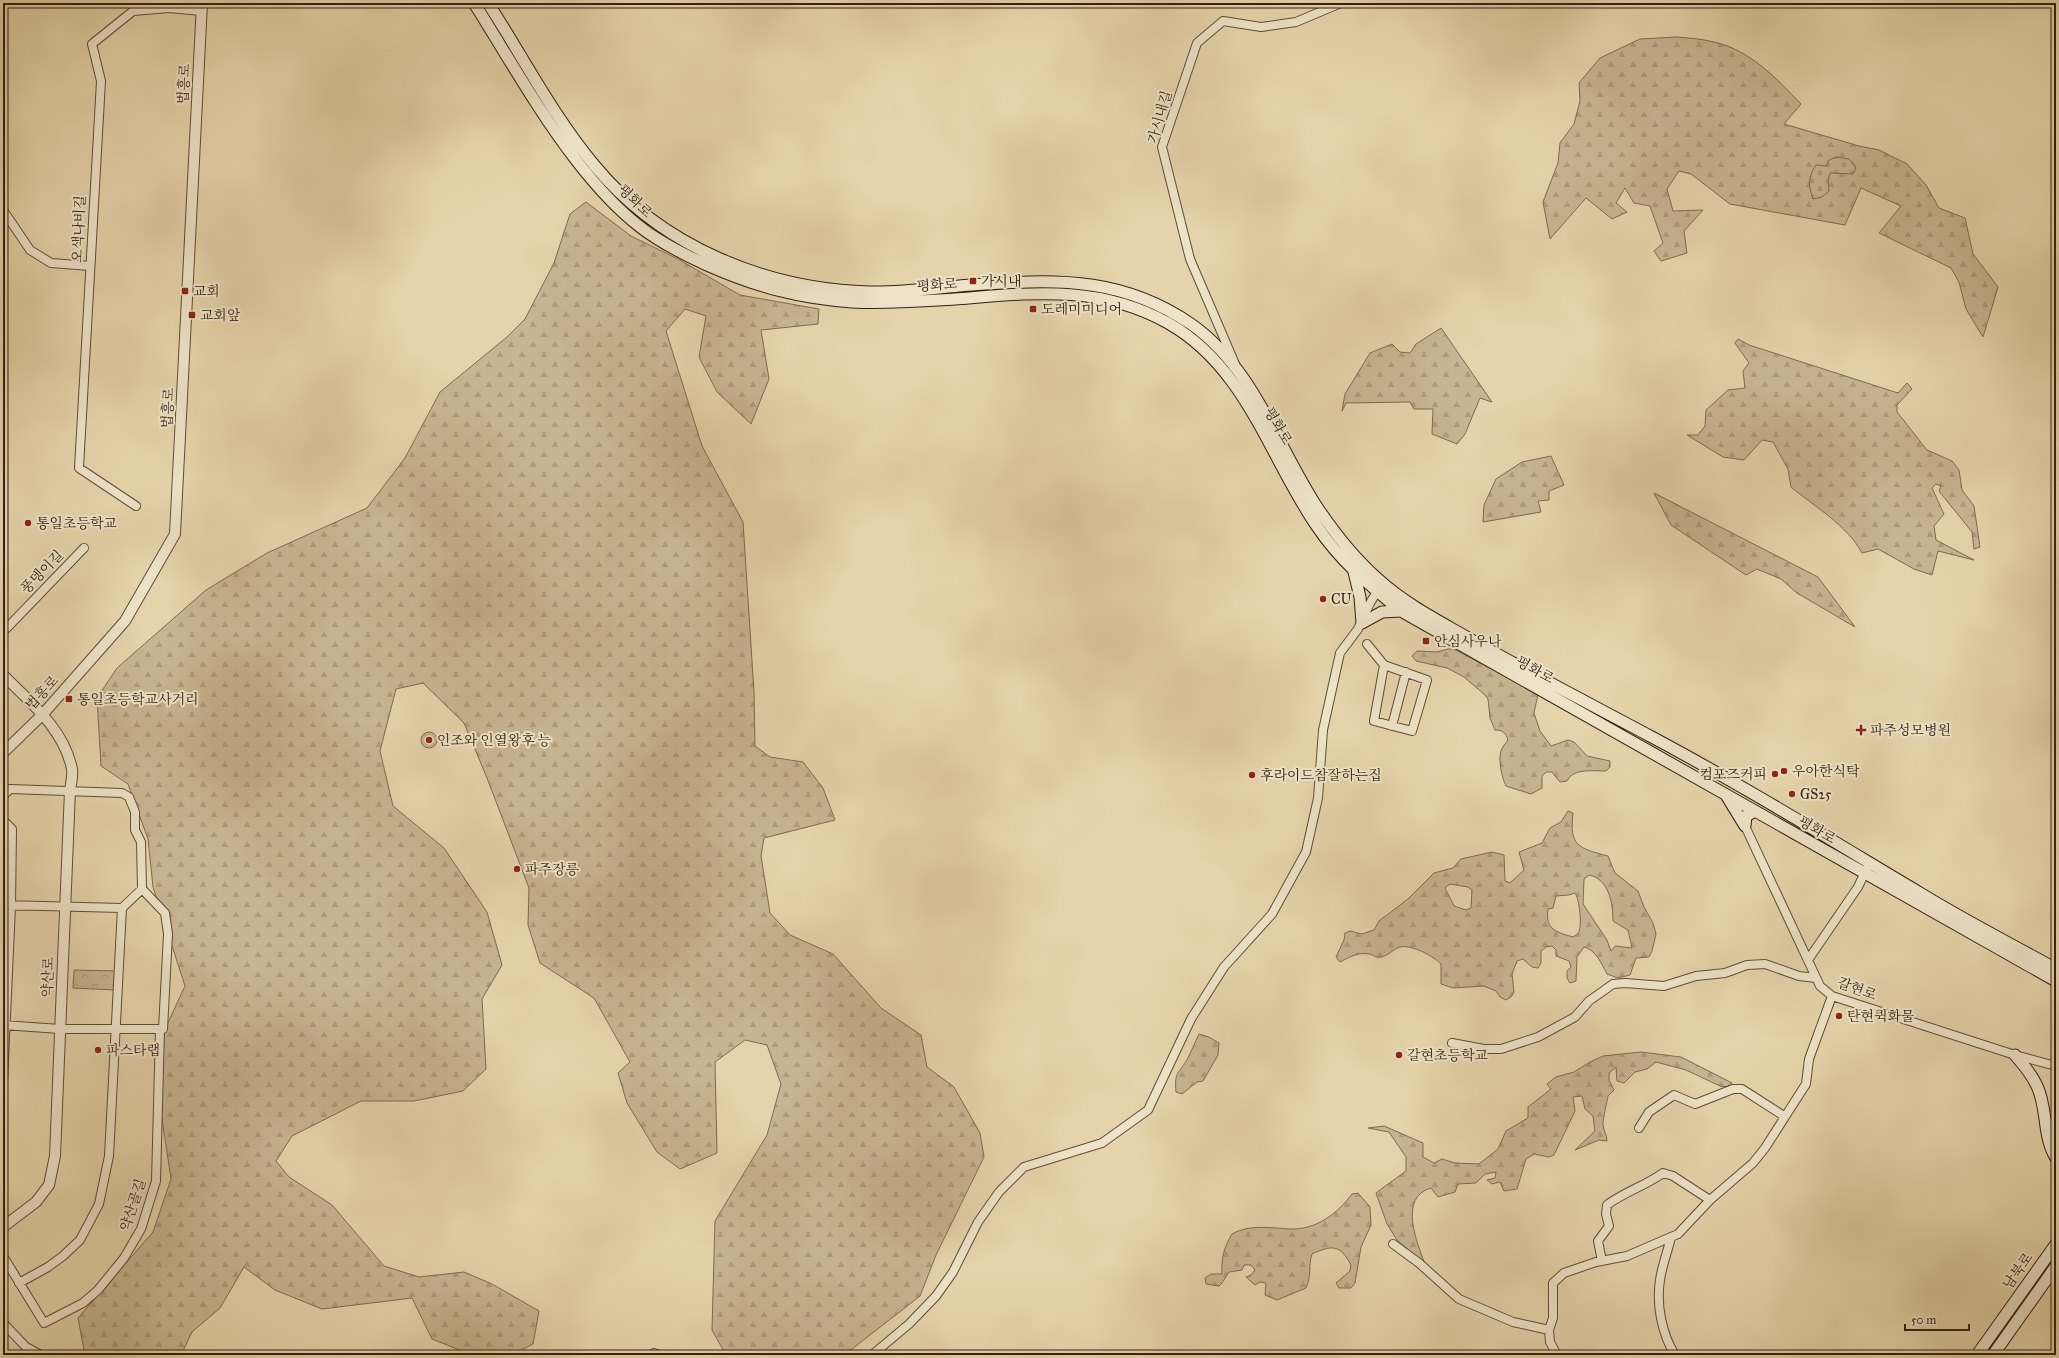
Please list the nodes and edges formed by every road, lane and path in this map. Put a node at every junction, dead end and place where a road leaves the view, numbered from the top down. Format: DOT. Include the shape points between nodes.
graph roads {
  1 [pos="474,3"];
  2 [pos="488,3"];
  3 [pos="1341,3"];
  4 [pos="202,7"];
  5 [pos="3,210"];
  6 [pos="90,266"];
  7 [pos="1237,368"];
  8 [pos="136,506"];
  9 [pos="84,548"];
  10 [pos="1354,571"];
  11 [pos="1380,587"];
  12 [pos="1401,611"];
  13 [pos="1362,623"];
  14 [pos="3,632"];
  15 [pos="1367,644"];
  16 [pos="1384,664"];
  17 [pos="1406,672"];
  18 [pos="3,676"];
  19 [pos="43,714"];
  20 [pos="1392,726"];
  21 [pos="3,753"];
  22 [pos="70,790"];
  23 [pos="1724,793"];
  24 [pos="3,796"];
  25 [pos="1755,811"];
  26 [pos="3,820"];
  27 [pos="1745,826"];
  28 [pos="1870,863"];
  29 [pos="1864,874"];
  30 [pos="142,889"];
  31 [pos="7,906"];
  32 [pos="65,906"];
  33 [pos="122,908"];
  34 [pos="1808,960"];
  35 [pos="2056,969"];
  36 [pos="1816,978"];
  37 [pos="2056,981"];
  38 [pos="1832,996"];
  39 [pos="4,1025"];
  40 [pos="60,1029"];
  41 [pos="115,1029"];
  42 [pos="160,1029"];
  43 [pos="1452,1043"];
  44 [pos="2015,1055"];
  45 [pos="2056,1066"];
  46 [pos="3,1082"];
  47 [pos="1784,1116"];
  48 [pos="1639,1128"];
  49 [pos="2056,1158"];
  50 [pos="1710,1200"];
  51 [pos="3,1227"];
  52 [pos="1671,1237"];
  53 [pos="1393,1244"];
  54 [pos="2056,1244"];
  55 [pos="3,1256"];
  56 [pos="1602,1261"];
  57 [pos="2056,1266"];
  58 [pos="19,1283"];
  59 [pos="3,1323"];
  60 [pos="1549,1330"];
  61 [pos="41,1355"];
  62 [pos="651,1355"];
  63 [pos="660,1355"];
  64 [pos="872,1355"];
  65 [pos="1557,1355"];
  66 [pos="1675,1355"];
  67 [pos="1977,1355"];
  68 [pos="1993,1355"];
  1 -- 10 [label="main road, 평화로" via="577,162 628,217 642,229 684,254 746,282 796,295 885,303 1045,292 1072,294 1106,298 1168,323 1199,346 1239,391 1269,439 1316,526"];
  2 -- 7 [label="main road, 평화로" via="551,105 597,169 642,214 698,248 762,274 793,283 831,289 907,292 1036,281 1081,282 1145,299 1194,326"];
  3 -- 7 [label="street, 가시내길" via="1296,22 1261,27 1223,21 1196,43 1162,147 1190,259"];
  4 -- 6 [label="street, 오색나비길" via="134,11 92,44 101,81"];
  4 -- 19 [label="street, 법흥로" via="175,534 125,621"];
  5 -- 6 [label="street" via="30,250 51,263"];
  6 -- 8 [label="street, 오색나비길" via="79,468"];
  7 -- 11 [label="main road, 평화로" via="1316,505"];
  9 -- 14 [label="street, 풍뎅이길"];
  10 -- 11 [label="main road, 평화로"];
  10 -- 13 [label="main road"];
  11 -- 12 [label="main road, 평화로"];
  11 -- 13 [label="street"];
  11 -- 28 [label="main road, 평화로" via="1654,738"];
  12 -- 13 [label="main road" via="1382,612"];
  12 -- 23 [label="main road, 평화로"];
  13 -- 64 [label="street" via="1340,653 1323,730 1318,798 1306,852 1272,914 1224,967 1191,1018 1148,1110 1102,1144 1024,1167 999,1192 978,1222 953,1272 936,1296 909,1324"];
  15 -- 16 [label="street"];
  16 -- 17 [label="street"];
  16 -- 20 [label="street" via="1374,721"];
  17 -- 20 [label="street"];
  17 -- 20 [label="street" via="1427,680 1412,731"];
  18 -- 19 [label="street, 약산로"];
  19 -- 21 [label="street, 법흥로"];
  19 -- 22 [label="street, 약산로" via="64,745 72,770"];
  22 -- 24 [label="street" via="10,789"];
  22 -- 30 [label="street" via="122,793 129,797 135,812 135,830 141,842"];
  22 -- 32 [label="street, 약산로"];
  23 -- 25 [label="main road, 평화로"];
  23 -- 27 [label="main road"];
  25 -- 27 [label="main road" via="1746,816"];
  25 -- 29 [label="main road, 평화로"];
  26 -- 31 [label="street" via="12,828"];
  27 -- 34 [label="street, 갈현로"];
  28 -- 29 [label="street"];
  28 -- 35 [label="main road, 평화로"];
  29 -- 34 [label="street" via="1858,888"];
  29 -- 37 [label="main road, 평화로"];
  30 -- 33 [label="street"];
  30 -- 42 [label="street, 약산골길" via="165,913 168,934 163,1028"];
  31 -- 32 [label="street"];
  31 -- 39 [label="street"];
  32 -- 33 [label="street"];
  32 -- 40 [label="street, 약산로"];
  33 -- 41 [label="street"];
  34 -- 36 [label="street, 갈현로"];
  36 -- 38 [label="street, 갈현로" via="1820,986"];
  36 -- 43 [label="street" via="1799,976 1765,964 1747,964 1725,973 1696,976 1664,986 1613,984 1590,1001 1575,1017 1538,1037 1501,1049 1484,1049"];
  38 -- 44 [label="street, 갈현로"];
  38 -- 47 [label="street" via="1809,1059 1806,1084"];
  39 -- 40 [label="street"];
  39 -- 46 [label="street"];
  40 -- 41 [label="street"];
  40 -- 51 [label="street, 약산로" via="55,1156 49,1185 36,1202"];
  41 -- 42 [label="street"];
  41 -- 58 [label="street" via="109,1156 99,1204 80,1240 48,1267"];
  42 -- 58 [label="street, 약산골길" via="156,1181 144,1222 134,1243 98,1290 83,1303 44,1323"];
  44 -- 45 [label="street, 갈현로"];
  44 -- 49 [label="main road" via="2037,1086 2043,1108 2046,1137"];
  47 -- 48 [label="street" via="1742,1089 1733,1089 1695,1104 1674,1095 1649,1112"];
  47 -- 50 [label="street" via="1753,1163"];
  50 -- 52 [label="street" via="1678,1234"];
  50 -- 56 [label="street" via="1673,1176 1663,1173 1646,1185 1620,1196 1607,1205 1609,1226 1598,1241"];
  52 -- 56 [label="street" via="1627,1256"];
  52 -- 66 [label="street" via="1660,1279 1660,1305 1666,1341"];
  53 -- 60 [label="street" via="1419,1263 1459,1299 1513,1322"];
  54 -- 67 [label="main road, 남북로"];
  55 -- 58 [label="street, 약산골길"];
  56 -- 60 [label="street" via="1564,1273 1553,1284 1553,1318"];
  57 -- 68 [label="main road, 남북로"];
  59 -- 61 [label="street" via="26,1347"];
  60 -- 65 [label="street" via="1550,1342"];
  62 -- 63 [label="street"];
}
